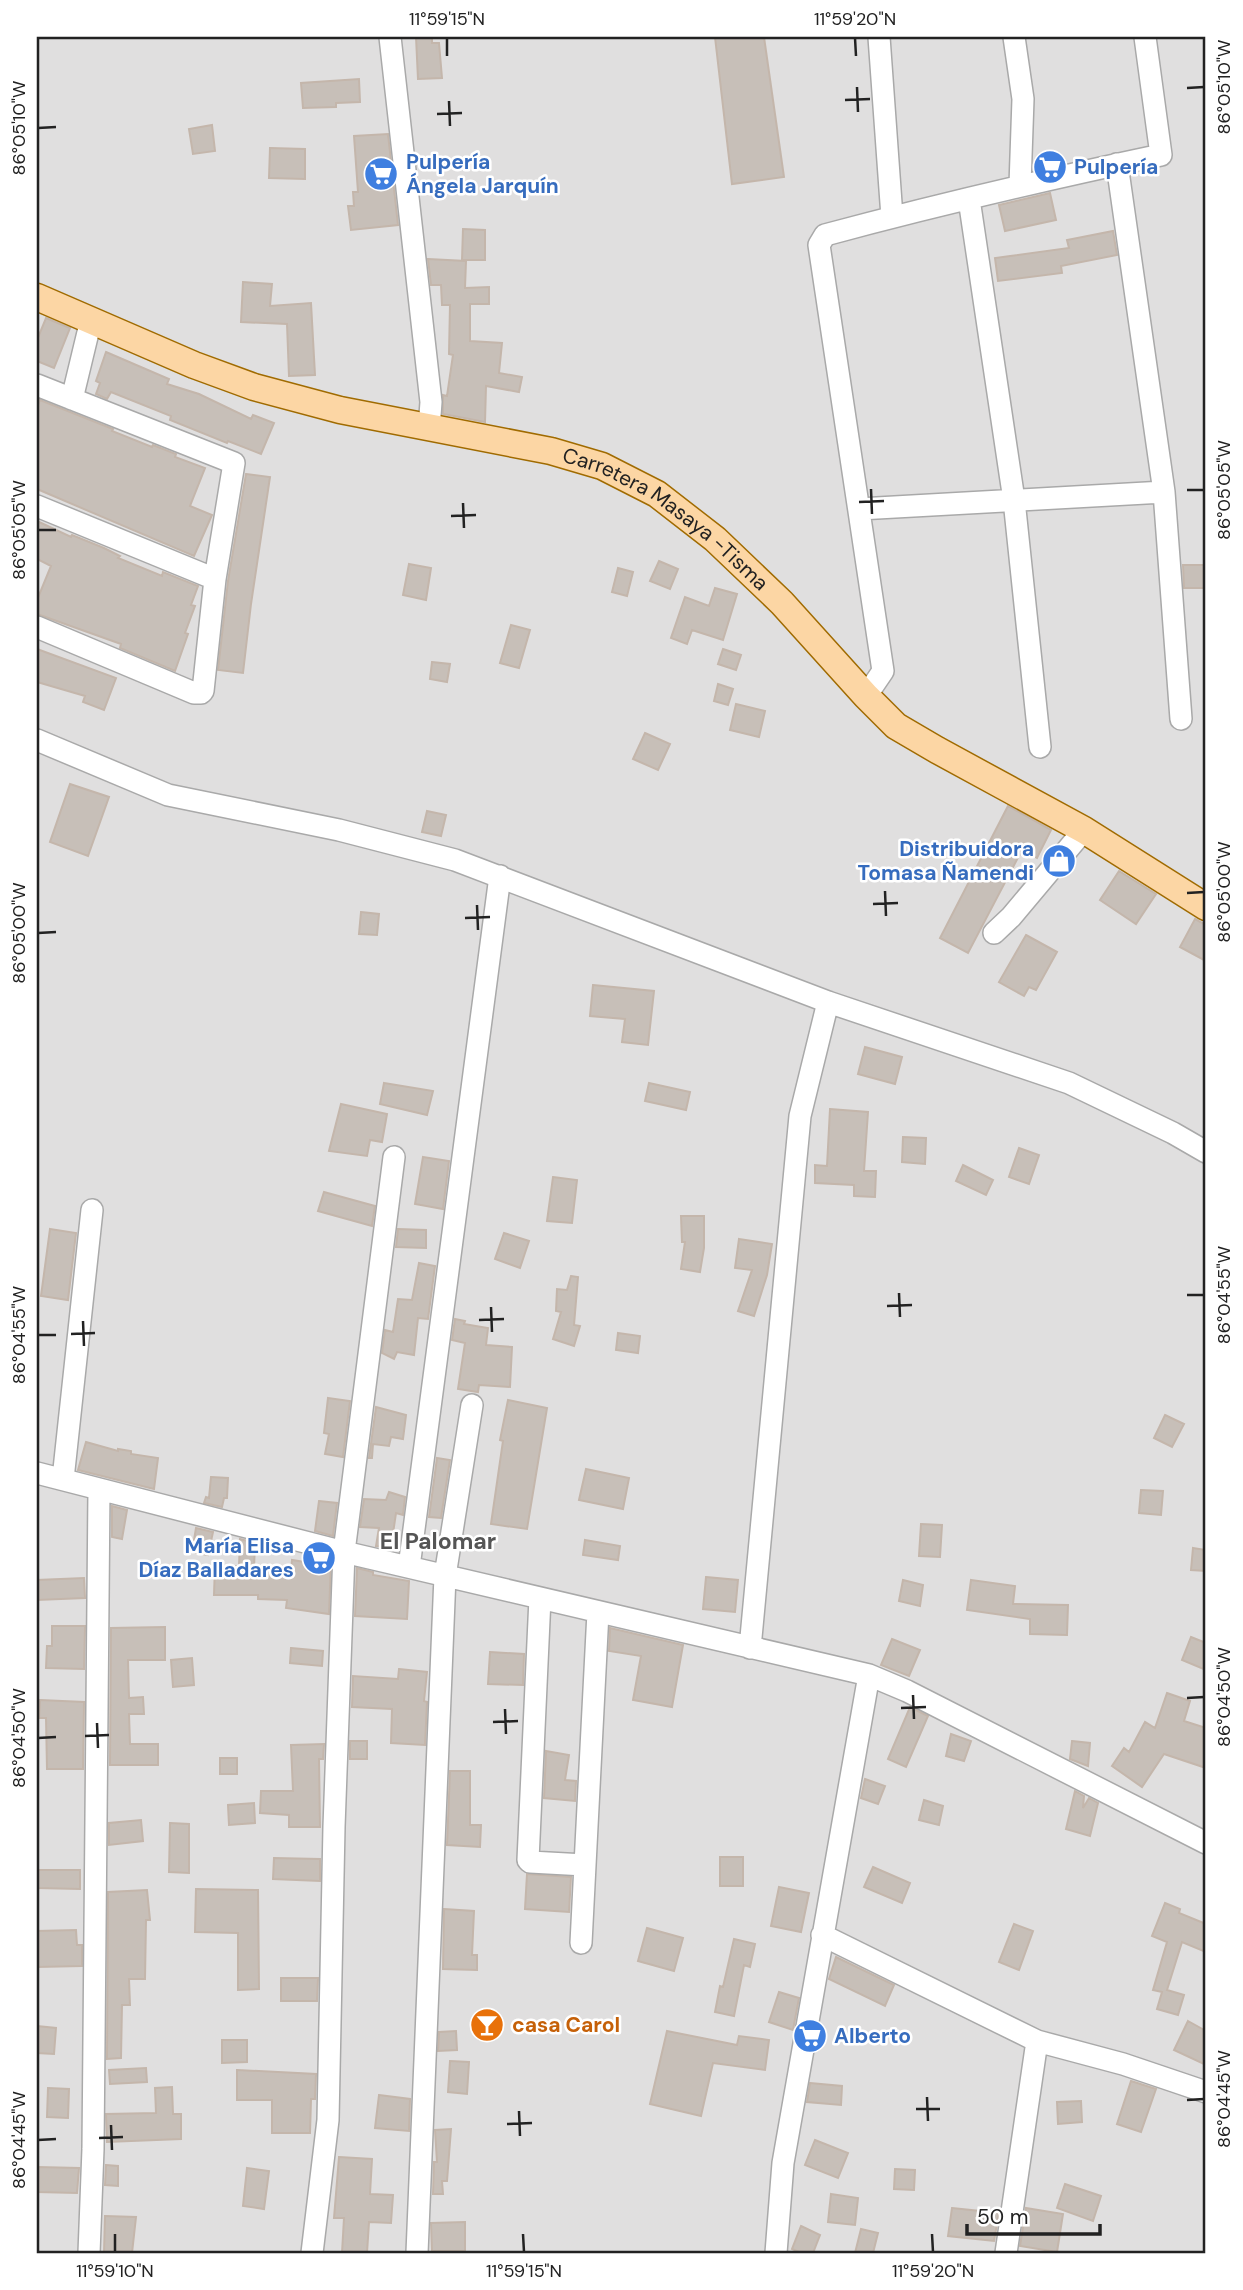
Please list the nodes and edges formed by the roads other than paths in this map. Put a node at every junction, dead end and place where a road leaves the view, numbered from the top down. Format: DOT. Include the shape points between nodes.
graph roads {
  1 [pos="390,37"];
  2 [pos="879,37"];
  3 [pos="1014,37"];
  4 [pos="1145,37"];
  5 [pos="1116,164"];
  6 [pos="1020,184"];
  7 [pos="969,199"];
  8 [pos="892,217"];
  9 [pos="37,297"];
  10 [pos="91,320"];
  11 [pos="37,385"];
  12 [pos="72,399"];
  13 [pos="429,429"];
  14 [pos="1164,492"];
  15 [pos="1014,500"];
  16 [pos="37,506"];
  17 [pos="859,509"];
  18 [pos="215,579"];
  19 [pos="37,627"];
  20 [pos="866,696"];
  21 [pos="1181,719"];
  22 [pos="37,740"];
  23 [pos="1040,747"];
  24 [pos="1084,830"];
  25 [pos="500,876"];
  26 [pos="1206,907"];
  27 [pos="994,933"];
  28 [pos="828,1002"];
  29 [pos="1206,1152"];
  30 [pos="394,1157"];
  31 [pos="92,1210"];
  32 [pos="472,1405"];
  33 [pos="37,1473"];
  34 [pos="63,1479"];
  35 [pos="99,1489"];
  36 [pos="344,1552"];
  37 [pos="409,1567"];
  38 [pos="445,1576"];
  39 [pos="540,1598"];
  40 [pos="598,1612"];
  41 [pos="750,1647"];
  42 [pos="869,1675"];
  43 [pos="1206,1843"];
  44 [pos="585,1865"];
  45 [pos="822,1935"];
  46 [pos="581,1942"];
  47 [pos="1037,2041"];
  48 [pos="1206,2092"];
  49 [pos="89,2253"];
  50 [pos="312,2253"];
  51 [pos="417,2253"];
  52 [pos="776,2253"];
  53 [pos="1006,2253"];
  1 -- 13 [label="street" via="431,402"];
  2 -- 8 [label="street"];
  3 -- 6 [label="street" via="1023,99"];
  4 -- 5 [label="street" via="1161,155"];
  5 -- 6 [label="street"];
  5 -- 14 [label="street"];
  6 -- 7 [label="street"];
  7 -- 8 [label="street"];
  7 -- 15 [label="street"];
  8 -- 17 [label="street" via="825,235 818,244"];
  9 -- 10 [label="main road, Carretera Masaya -Tisma"];
  10 -- 12 [label="street"];
  10 -- 13 [label="main road, Carretera Masaya -Tisma" via="254,387"];
  11 -- 12 [label="street"];
  12 -- 18 [label="street" via="234,463"];
  13 -- 20 [label="main road, Carretera Masaya -Tisma" via="551,452 602,467 657,494 715,539 782,603"];
  14 -- 15 [label="street"];
  14 -- 21 [label="street"];
  15 -- 17 [label="street"];
  15 -- 23 [label="street"];
  16 -- 18 [label="street"];
  17 -- 20 [label="street" via="883,671"];
  18 -- 19 [label="street" via="201,694"];
  20 -- 24 [label="main road, Carretera Masaya -Tisma" via="896,726"];
  22 -- 25 [label="street" via="168,795 339,830"];
  24 -- 26 [label="main road, Carretera Masaya -Tisma"];
  24 -- 27 [label="street"];
  25 -- 28 [label="street"];
  25 -- 37 [label="street"];
  28 -- 29 [label="street" via="1069,1083"];
  28 -- 41 [label="street" via="800,1116"];
  30 -- 36 [label="street"];
  31 -- 34 [label="street"];
  32 -- 38 [label="street"];
  33 -- 34 [label="street"];
  34 -- 35 [label="street"];
  35 -- 36 [label="street"];
  35 -- 49 [label="street"];
  36 -- 37 [label="street"];
  36 -- 50 [label="street" via="328,2120"];
  37 -- 38 [label="street"];
  38 -- 39 [label="street"];
  38 -- 51 [label="street"];
  39 -- 40 [label="street"];
  39 -- 44 [label="street" via="528,1860"];
  40 -- 41 [label="street"];
  40 -- 44 [label="street"];
  41 -- 42 [label="street"];
  42 -- 43 [label="street"];
  42 -- 45 [label="street"];
  44 -- 46 [label="street"];
  45 -- 47 [label="street"];
  45 -- 52 [label="street" via="783,2163"];
  47 -- 48 [label="street"];
  47 -- 53 [label="street"];
}
